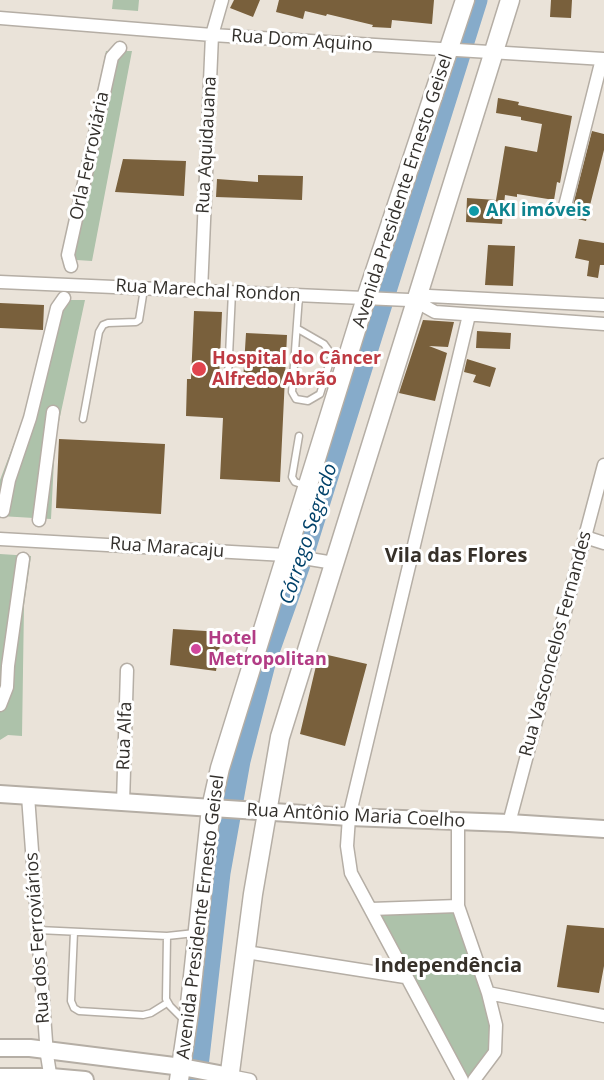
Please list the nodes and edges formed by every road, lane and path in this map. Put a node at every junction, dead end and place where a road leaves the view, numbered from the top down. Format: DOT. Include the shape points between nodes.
graph roads {
  1 [pos="222,0"];
  2 [pos="465,0"];
  3 [pos="510,0"];
  4 [pos="0,18"];
  5 [pos="212,35"];
  6 [pos="120,48"];
  7 [pos="453,50"];
  8 [pos="490,53"];
  9 [pos="603,59"];
  10 [pos="565,206"];
  11 [pos="71,266"];
  12 [pos="0,282"];
  13 [pos="144,288"];
  14 [pos="201,291"];
  15 [pos="232,292"];
  16 [pos="299,296"];
  17 [pos="64,298"];
  18 [pos="372,298"];
  19 [pos="412,300"];
  20 [pos="604,305"];
  21 [pos="469,315"];
  22 [pos="604,324"];
  23 [pos="298,329"];
  24 [pos="228,377"];
  25 [pos="53,412"];
  26 [pos="84,419"];
  27 [pos="299,436"];
  28 [pos="604,465"];
  29 [pos="308,486"];
  30 [pos="3,511"];
  31 [pos="39,520"];
  32 [pos="585,537"];
  33 [pos="0,539"];
  34 [pos="604,543"];
  35 [pos="290,556"];
  36 [pos="23,559"];
  37 [pos="329,562"];
  38 [pos="127,670"];
  39 [pos="0,705"];
  40 [pos="0,794"];
  41 [pos="28,796"];
  42 [pos="123,803"];
  43 [pos="220,808"];
  44 [pos="260,811"];
  45 [pos="349,817"];
  46 [pos="458,822"];
  47 [pos="509,823"];
  48 [pos="604,829"];
  49 [pos="458,906"];
  50 [pos="371,909"];
  51 [pos="37,930"];
  52 [pos="74,932"];
  53 [pos="199,933"];
  54 [pos="167,936"];
  55 [pos="246,952"];
  56 [pos="405,977"];
  57 [pos="488,993"];
  58 [pos="167,1003"];
  59 [pos="604,1016"];
  60 [pos="188,1024"];
  61 [pos="0,1048"];
  62 [pos="47,1050"];
  63 [pos="186,1072"];
  64 [pos="0,1077"];
  65 [pos="226,1077"];
  66 [pos="51,1079"];
  67 [pos="85,1080"];
  68 [pos="250,1080"];
  69 [pos="462,1080"];
  70 [pos="474,1080"];
  1 -- 5 [label="street, Rua Aquidauana"];
  2 -- 7 [label="main road, Avenida Presidente Ernesto Geisel"];
  3 -- 8 [label="main road"];
  4 -- 5 [label="street, Rua Dom Aquino"];
  5 -- 7 [label="street, Rua Dom Aquino"];
  5 -- 14 [label="street, Rua Aquidauana"];
  6 -- 11 [label="street, Orla Ferroviária" via="112,57 104,92 68,255"];
  7 -- 8 [label="street, Rua Dom Aquino"];
  7 -- 18 [label="main road, Avenida Presidente Ernesto Geisel"];
  8 -- 9 [label="street, Rua Dom Aquino"];
  8 -- 19 [label="main road"];
  9 -- 10 [label="street"];
  12 -- 13 [label="street, Rua Marechal Rondon"];
  13 -- 14 [label="street, Rua Marechal Rondon"];
  13 -- 26 [label="lane" via="139,320 108,323 99,332"];
  14 -- 15 [label="street, Rua Marechal Rondon"];
  15 -- 16 [label="street, Rua Marechal Rondon"];
  15 -- 24 [label="lane"];
  16 -- 18 [label="street, Rua Marechal Rondon"];
  16 -- 23 [label="lane"];
  17 -- 30 [label="street" via="57,308"];
  18 -- 19 [label="street, Rua Marechal Rondon"];
  18 -- 29 [label="main road, Avenida Presidente Ernesto Geisel"];
  19 -- 20 [label="street, Rua Marechal Rondon" via="429,296"];
  19 -- 21 [label="street, Rua Marechal Rondon" via="435,312"];
  19 -- 37 [label="main road"];
  21 -- 22 [label="street, Rua Marechal Rondon"];
  21 -- 45 [label="street"];
  23 -- 23 [label="lane" via="292,392 296,399 308,401 320,394 332,355 324,344"];
  25 -- 31 [label="street"];
  27 -- 29 [label="lane" via="292,477"];
  28 -- 32 [label="street, Rua Vasconcelos Fernandes"];
  29 -- 35 [label="main road, Avenida Presidente Ernesto Geisel"];
  32 -- 34 [label="street"];
  32 -- 47 [label="street, Rua Vasconcelos Fernandes"];
  33 -- 35 [label="street, Rua Maracaju"];
  35 -- 37 [label="street, Rua Maracaju"];
  35 -- 43 [label="main road, Avenida Presidente Ernesto Geisel" via="230,731"];
  36 -- 39 [label="street" via="7,687"];
  37 -- 44 [label="main road"];
  38 -- 42 [label="street, Rua Alfa"];
  40 -- 41 [label="street, Rua Antônio Maria Coelho"];
  41 -- 42 [label="street, Rua Antônio Maria Coelho"];
  41 -- 51 [label="street, Rua dos Ferroviários"];
  42 -- 43 [label="street, Rua Antônio Maria Coelho"];
  43 -- 44 [label="street, Rua Antônio Maria Coelho"];
  43 -- 53 [label="main road, Avenida Presidente Ernesto Geisel"];
  44 -- 45 [label="street, Rua Antônio Maria Coelho"];
  44 -- 55 [label="main road"];
  45 -- 46 [label="street, Rua Antônio Maria Coelho"];
  45 -- 50 [label="street" via="347,846 351,873"];
  46 -- 47 [label="street, Rua Antônio Maria Coelho"];
  46 -- 49 [label="street"];
  47 -- 48 [label="street, Rua Antônio Maria Coelho"];
  49 -- 50 [label="street"];
  49 -- 57 [label="street"];
  50 -- 56 [label="street"];
  51 -- 52 [label="lane"];
  51 -- 62 [label="street, Rua dos Ferroviários"];
  52 -- 54 [label="lane"];
  52 -- 58 [label="lane" via="74,1008 143,1015"];
  53 -- 54 [label="lane"];
  53 -- 60 [label="main road, Avenida Presidente Ernesto Geisel"];
  54 -- 58 [label="lane"];
  55 -- 56 [label="street"];
  55 -- 65 [label="main road"];
  56 -- 69 [label="street"];
  57 -- 59 [label="street"];
  57 -- 70 [label="street" via="496,1025 495,1052"];
  58 -- 60 [label="lane"];
  60 -- 63 [label="main road, Avenida Presidente Ernesto Geisel"];
  61 -- 62 [label="street"];
  62 -- 63 [label="street"];
  62 -- 66 [label="street, Rua dos Ferroviários"];
  63 -- 65 [label="street"];
  64 -- 66 [label="street"];
  65 -- 68 [label="street"];
  66 -- 67 [label="street"];
}
